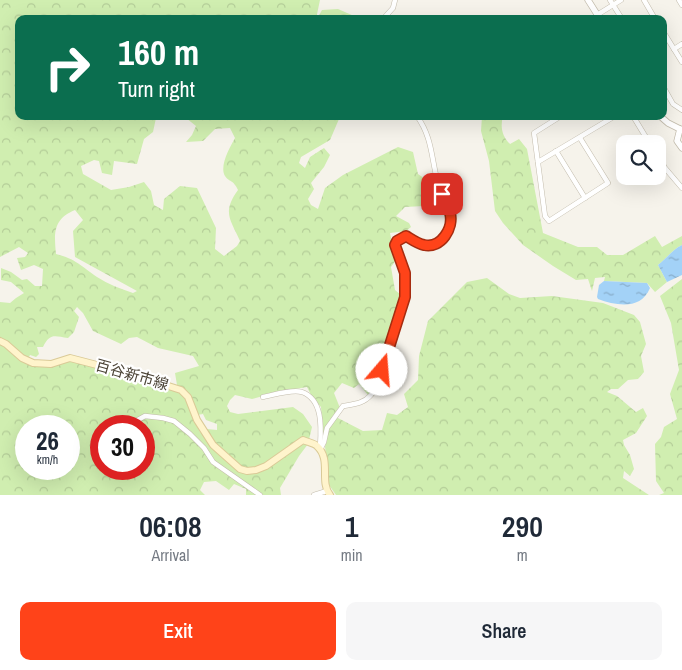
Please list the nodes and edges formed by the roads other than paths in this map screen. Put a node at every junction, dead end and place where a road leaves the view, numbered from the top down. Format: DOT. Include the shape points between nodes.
graph roads {
  1 [pos="395,0"];
  2 [pos="588,0"];
  3 [pos="621,0"];
  4 [pos="644,0"];
  5 [pos="679,0"];
  6 [pos="612,2"];
  7 [pos="682,5"];
  8 [pos="386,15"];
  9 [pos="597,15"];
  10 [pos="600,15"];
  11 [pos="620,15"];
  12 [pos="653,15"];
  13 [pos="667,38"];
  14 [pos="682,44"];
  15 [pos="674,49"];
  16 [pos="682,62"];
  17 [pos="667,93"];
  18 [pos="682,110"];
  19 [pos="419,120"];
  20 [pos="554,120"];
  21 [pos="609,120"];
  22 [pos="635,120"];
  23 [pos="665,120"];
  24 [pos="681,130"];
  25 [pos="645,135"];
  26 [pos="580,138"];
  27 [pos="682,148"];
  28 [pos="556,151"];
  29 [pos="538,162"];
  30 [pos="666,169"];
  31 [pos="682,188"];
  32 [pos="585,198"];
  33 [pos="0,341"];
  34 [pos="263,396"];
  35 [pos="155,417"];
  36 [pos="320,450"];
  37 [pos="329,493"];
  38 [pos="260,495"];
  39 [pos="314,495"];
  1 -- 8 [label="street"];
  2 -- 9 [label="street"];
  3 -- 6 [label="street"];
  4 -- 12 [label="street"];
  5 -- 7 [label="street"];
  6 -- 10 [label="street"];
  6 -- 11 [label="street"];
  13 -- 15 [label="street"];
  14 -- 15 [label="street"];
  15 -- 16 [label="street"];
  17 -- 18 [label="street" via="673,104"];
  19 -- 36 [label="street" via="428,136 436,176 451,214 451,224 444,237 432,245 424,245 406,236 397,241 395,245 405,273 405,297 376,388 364,401 343,406 327,428"];
  20 -- 29 [label="street" via="534,132"];
  21 -- 26 [label="street"];
  22 -- 25 [label="street"];
  23 -- 24 [label="street"];
  24 -- 27 [label="street" via="678,141"];
  26 -- 28 [label="street"];
  26 -- 32 [label="street" via="608,183"];
  28 -- 29 [label="street"];
  28 -- 32 [label="street"];
  29 -- 32 [label="street" via="545,216 549,221"];
  30 -- 31 [label="street"];
  33 -- 36 [label="main road, 百谷新市線" via="33,363 51,364 70,358 181,390 188,397 197,420 213,445 240,469 256,470 266,466 303,440"];
  34 -- 36 [label="street" via="296,391 310,397 320,411"];
  35 -- 38 [label="street" via="174,421 197,441 213,462"];
  36 -- 37 [label="main road"];
  37 -- 39 [label="street"];
}
